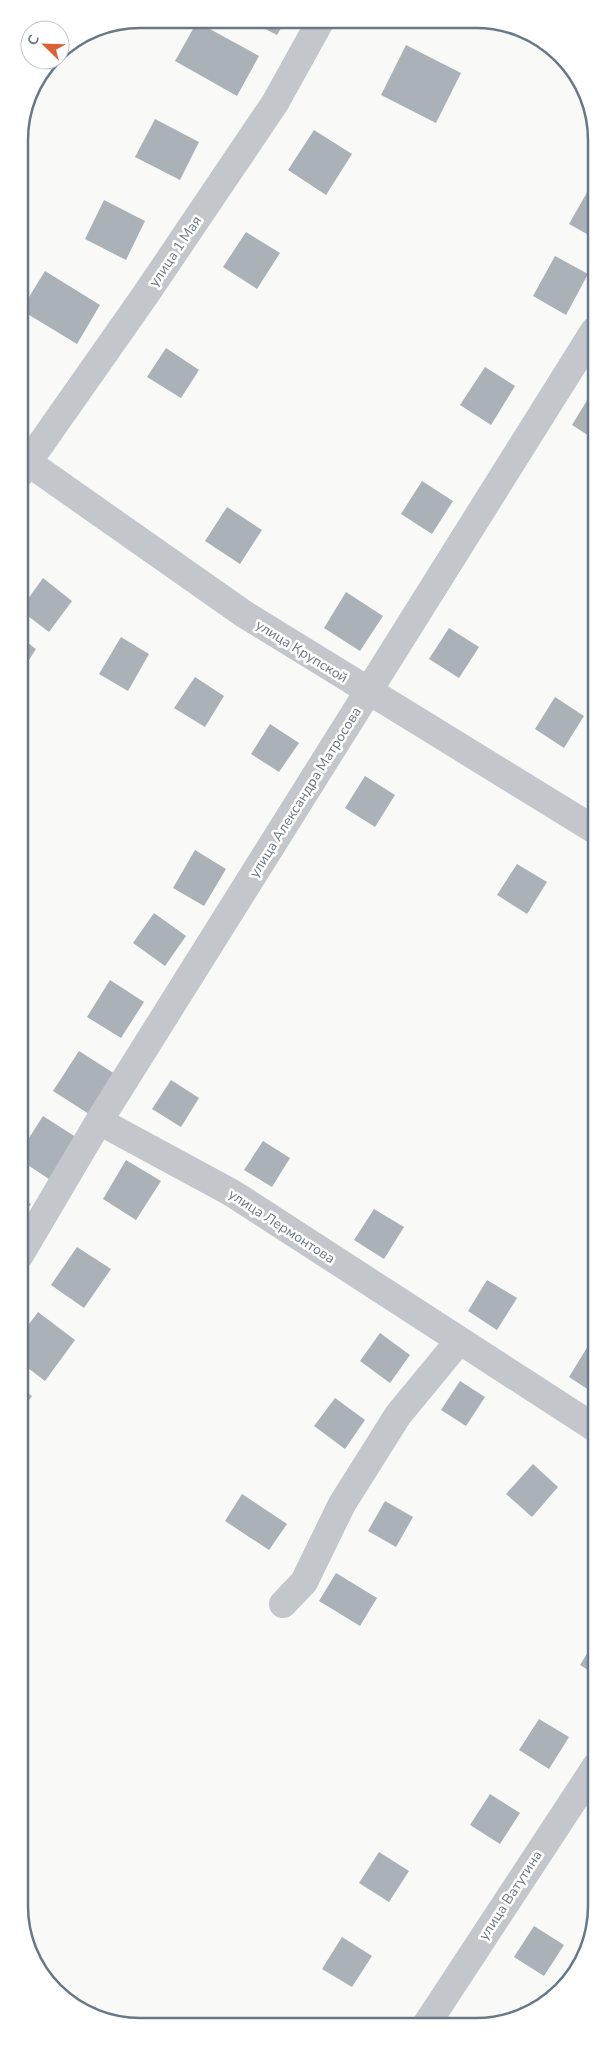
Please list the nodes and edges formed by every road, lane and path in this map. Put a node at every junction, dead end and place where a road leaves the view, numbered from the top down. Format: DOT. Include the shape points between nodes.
graph roads {
  1 [pos="317,28"];
  2 [pos="588,341"];
  3 [pos="28,457"];
  4 [pos="28,469"];
  5 [pos="368,691"];
  6 [pos="588,825"];
  7 [pos="99,1121"];
  8 [pos="28,1241"];
  9 [pos="459,1341"];
  10 [pos="587,1422"];
  11 [pos="283,1604"];
  12 [pos="587,1780"];
  13 [pos="431,2018"];
  1 -- 3 [label="street, улица 1 Мая" via="275,103 146,294"];
  2 -- 5 [label="street, улица Александра Матросова"];
  4 -- 5 [label="street, улица Крупской" via="244,614"];
  5 -- 6 [label="street, улица Крупской"];
  5 -- 7 [label="street, улица Александра Матросова"];
  7 -- 8 [label="street, улица Александра Матросова"];
  7 -- 9 [label="street, улица Лермонтова" via="232,1192"];
  9 -- 10 [label="street, улица Лермонтова"];
  9 -- 11 [label="street" via="398,1415 342,1504 304,1582"];
  12 -- 13 [label="street, улица Ватутина"];
}
